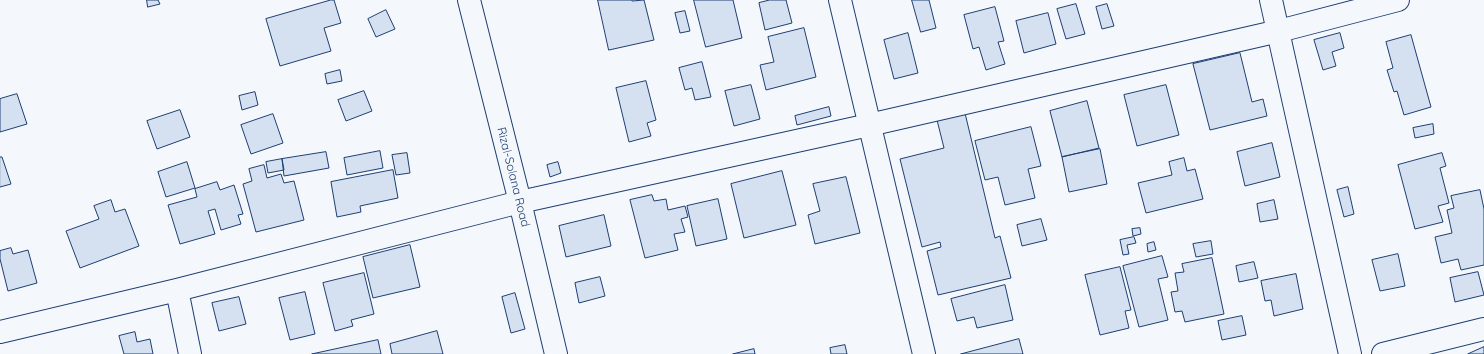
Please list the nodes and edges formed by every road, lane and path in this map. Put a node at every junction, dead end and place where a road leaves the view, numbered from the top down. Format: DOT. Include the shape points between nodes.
graph roads {
  1 [pos="469,0"];
  2 [pos="840,0"];
  3 [pos="1271,0"];
  4 [pos="1398,0"];
  5 [pos="1279,31"];
  6 [pos="869,125"];
  7 [pos="520,202"];
  8 [pos="177,290"];
  9 [pos="1484,329"];
  10 [pos="0,332"];
  11 [pos="190,354"];
  12 [pos="556,354"];
  13 [pos="924,354"];
  14 [pos="1350,354"];
  15 [pos="1383,354"];
  1 -- 7 [label="street, Rizal-Solana Road"];
  2 -- 6 [label="street"];
  3 -- 5 [label="street"];
  4 -- 5 [label="street"];
  5 -- 6 [label="street"];
  5 -- 14 [label="street"];
  6 -- 7 [label="street"];
  6 -- 13 [label="street"];
  7 -- 8 [label="street"];
  7 -- 12 [label="street, Rizal-Solana Road"];
  8 -- 10 [label="street"];
  8 -- 11 [label="street"];
  9 -- 15 [label="street"];
}
